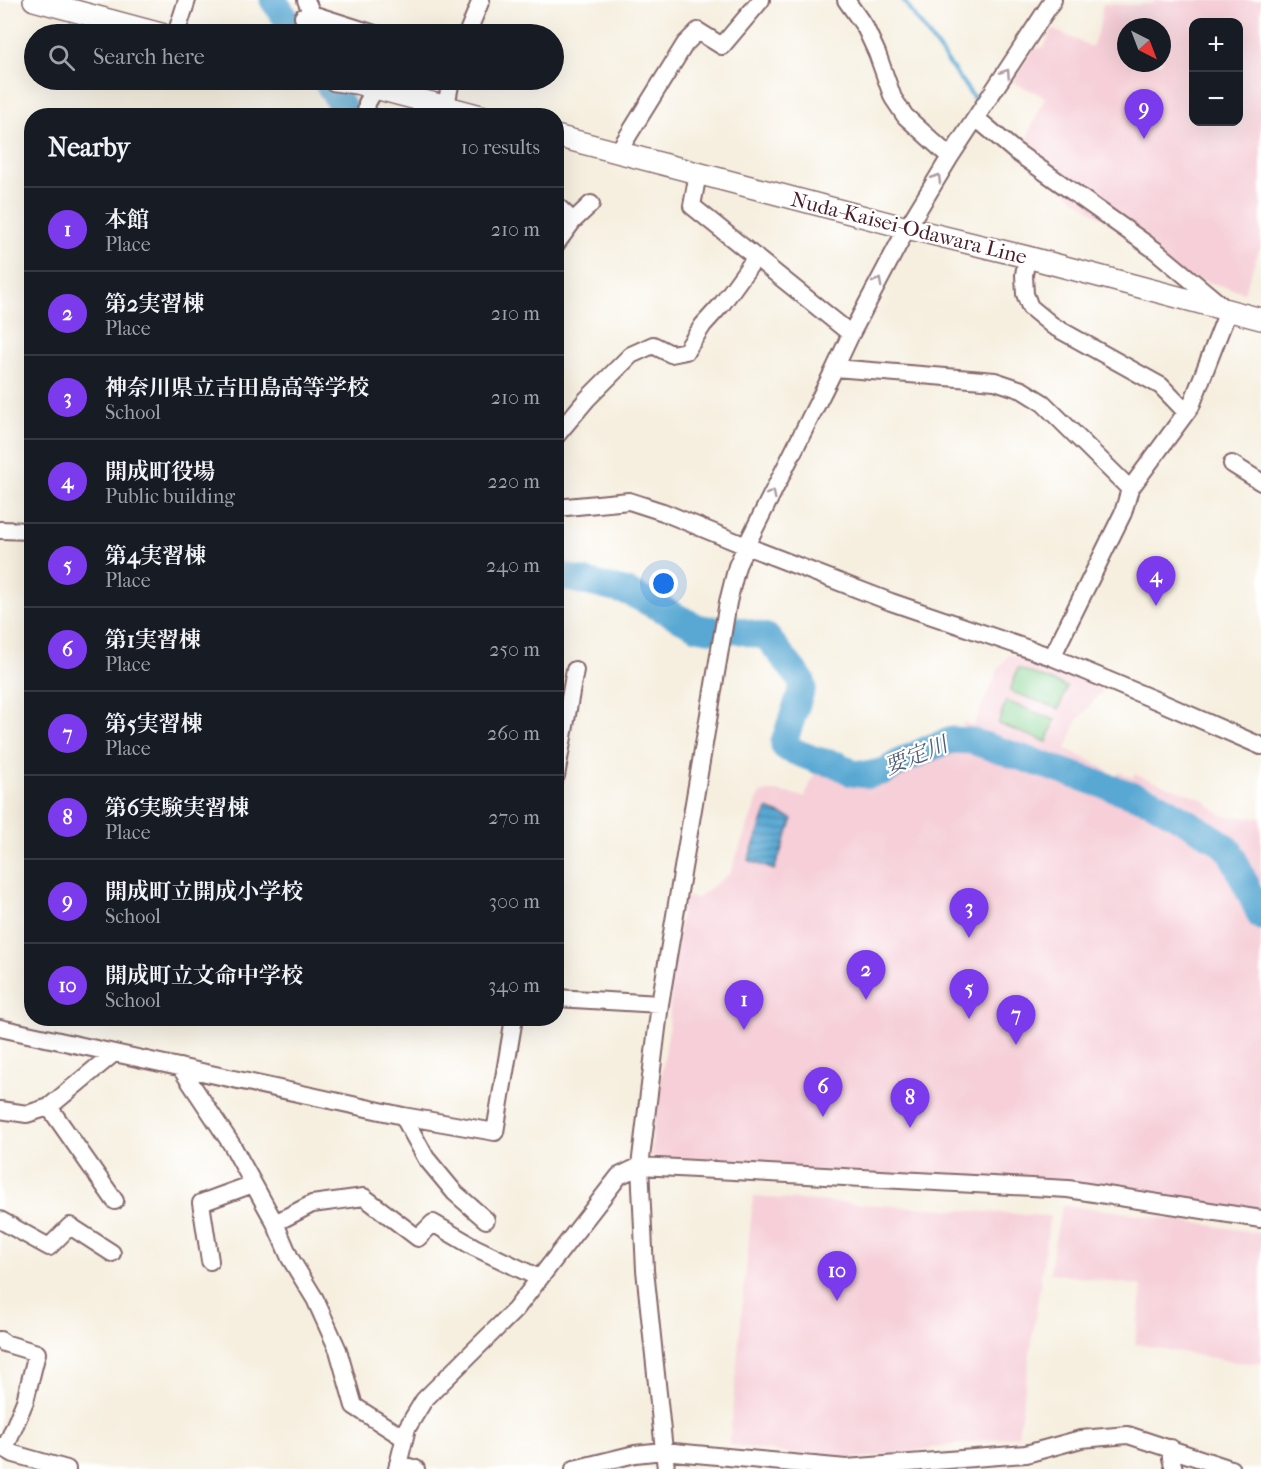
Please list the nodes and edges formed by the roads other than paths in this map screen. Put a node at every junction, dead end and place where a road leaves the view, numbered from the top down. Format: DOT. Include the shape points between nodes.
graph roads {
  1 [pos="36,0"];
  2 [pos="188,0"];
  3 [pos="481,0"];
  4 [pos="761,0"];
  5 [pos="846,0"];
  6 [pos="1053,0"];
  7 [pos="309,7"];
  8 [pos="124,24"];
  9 [pos="180,24"];
  10 [pos="308,24"];
  11 [pos="351,24"];
  12 [pos="471,24"];
  13 [pos="375,90"];
  14 [pos="384,90"];
  15 [pos="449,90"];
  16 [pos="446,106"];
  17 [pos="366,108"];
  18 [pos="453,108"];
  19 [pos="976,118"];
  20 [pos="564,139"];
  21 [pos="618,152"];
  22 [pos="950,157"];
  23 [pos="698,173"];
  24 [pos="591,204"];
  25 [pos="564,213"];
  26 [pos="573,221"];
  27 [pos="906,228"];
  28 [pos="564,233"];
  29 [pos="756,257"];
  30 [pos="1027,257"];
  31 [pos="1228,311"];
  32 [pos="1261,319"];
  33 [pos="851,334"];
  34 [pos="835,368"];
  35 [pos="1186,412"];
  36 [pos="564,426"];
  37 [pos="1232,464"];
  38 [pos="1261,482"];
  39 [pos="1130,489"];
  40 [pos="564,507"];
  41 [pos="0,530"];
  42 [pos="24,531"];
  43 [pos="746,546"];
  44 [pos="1052,657"];
  45 [pos="575,670"];
  46 [pos="564,731"];
  47 [pos="1261,746"];
  48 [pos="564,998"];
  49 [pos="660,1004"];
  50 [pos="513,1026"];
  51 [pos="0,1028"];
  52 [pos="114,1053"];
  53 [pos="180,1066"];
  54 [pos="49,1107"];
  55 [pos="0,1110"];
  56 [pos="403,1116"];
  57 [pos="640,1166"];
  58 [pos="253,1184"];
  59 [pos="115,1201"];
  60 [pos="1261,1219"];
  61 [pos="0,1220"];
  62 [pos="486,1220"];
  63 [pos="275,1223"];
  64 [pos="112,1253"];
  65 [pos="210,1261"];
  66 [pos="539,1278"];
  67 [pos="0,1340"];
  68 [pos="404,1438"];
  69 [pos="3,1448"];
  70 [pos="1171,1448"];
  71 [pos="663,1451"];
  72 [pos="397,1467"];
  73 [pos="67,1469"];
  74 [pos="416,1469"];
  75 [pos="574,1469"];
  76 [pos="666,1469"];
  77 [pos="1174,1469"];
  78 [pos="1231,1469"];
  1 -- 8 [label="main road"];
  2 -- 9 [label="street"];
  3 -- 12 [label="street"];
  4 -- 21 [label="street" via="722,46 698,30 685,44"];
  5 -- 22 [label="street" via="877,52 892,98 905,116"];
  19 -- 6 [label="street, one-way"];
  7 -- 10 [label="street" via="303,17"];
  7 -- 11 [label="street"];
  13 -- 17 [label="street"];
  14 -- 16 [label="main road"];
  15 -- 16 [label="street"];
  16 -- 18 [label="main road"];
  19 -- 22 [label="street"];
  19 -- 31 [label="street" via="1015,151 1155,250"];
  20 -- 21 [label="main road, Nuda-Kaisei-Odawara Line"];
  21 -- 23 [label="main road, Nuda-Kaisei-Odawara Line"];
  27 -- 22 [label="street, one-way"];
  23 -- 27 [label="main road, Nuda-Kaisei-Odawara Line"];
  23 -- 29 [label="street" via="692,206"];
  24 -- 26 [label="street"];
  25 -- 26 [label="street"];
  26 -- 28 [label="street"];
  27 -- 30 [label="main road, Nuda-Kaisei-Odawara Line"];
  33 -- 27 [label="street, one-way"];
  29 -- 33 [label="street"];
  29 -- 36 [label="street" via="686,351 671,354 653,345 631,355"];
  30 -- 31 [label="main road, Nuda-Kaisei-Odawara Line"];
  30 -- 35 [label="street" via="1025,294 1030,307 1053,326 1161,386"];
  31 -- 32 [label="main road, Nuda-Kaisei-Odawara Line"];
  31 -- 35 [label="street"];
  33 -- 34 [label="street"];
  34 -- 39 [label="street" via="995,381 1022,390 1043,403"];
  43 -- 34 [label="street, one-way"];
  35 -- 39 [label="street"];
  37 -- 38 [label="street"];
  39 -- 44 [label="street" via="1123,513"];
  40 -- 43 [label="street" via="629,501"];
  41 -- 42 [label="street"];
  43 -- 44 [label="street" via="891,602"];
  43 -- 49 [label="street" via="728,602"];
  44 -- 47 [label="street"];
  45 -- 46 [label="street"];
  48 -- 49 [label="street"];
  49 -- 57 [label="street"];
  50 -- 56 [label="street" via="495,1132"];
  51 -- 52 [label="street"];
  52 -- 53 [label="street"];
  52 -- 54 [label="street"];
  53 -- 56 [label="street"];
  53 -- 58 [label="street"];
  54 -- 55 [label="street" via="27,1114"];
  54 -- 59 [label="street"];
  56 -- 62 [label="street" via="426,1158 455,1193"];
  57 -- 60 [label="street" via="1068,1189"];
  57 -- 66 [label="street" via="619,1176"];
  57 -- 71 [label="street" via="645,1270"];
  58 -- 63 [label="street"];
  58 -- 65 [label="street" via="201,1203"];
  61 -- 64 [label="street" via="49,1247 70,1226"];
  63 -- 66 [label="street" via="312,1204 364,1197 418,1238 433,1223"];
  63 -- 68 [label="street" via="338,1350 354,1406"];
  66 -- 68 [label="street" via="515,1310 424,1400"];
  67 -- 69 [label="street" via="37,1353 25,1401"];
  68 -- 72 [label="street"];
  69 -- 73 [label="street"];
  70 -- 71 [label="street" via="1128,1435 1081,1439 1026,1454 846,1468"];
  70 -- 77 [label="street"];
  70 -- 78 [label="street"];
  71 -- 75 [label="street"];
  71 -- 76 [label="street"];
  72 -- 74 [label="street"];
}
